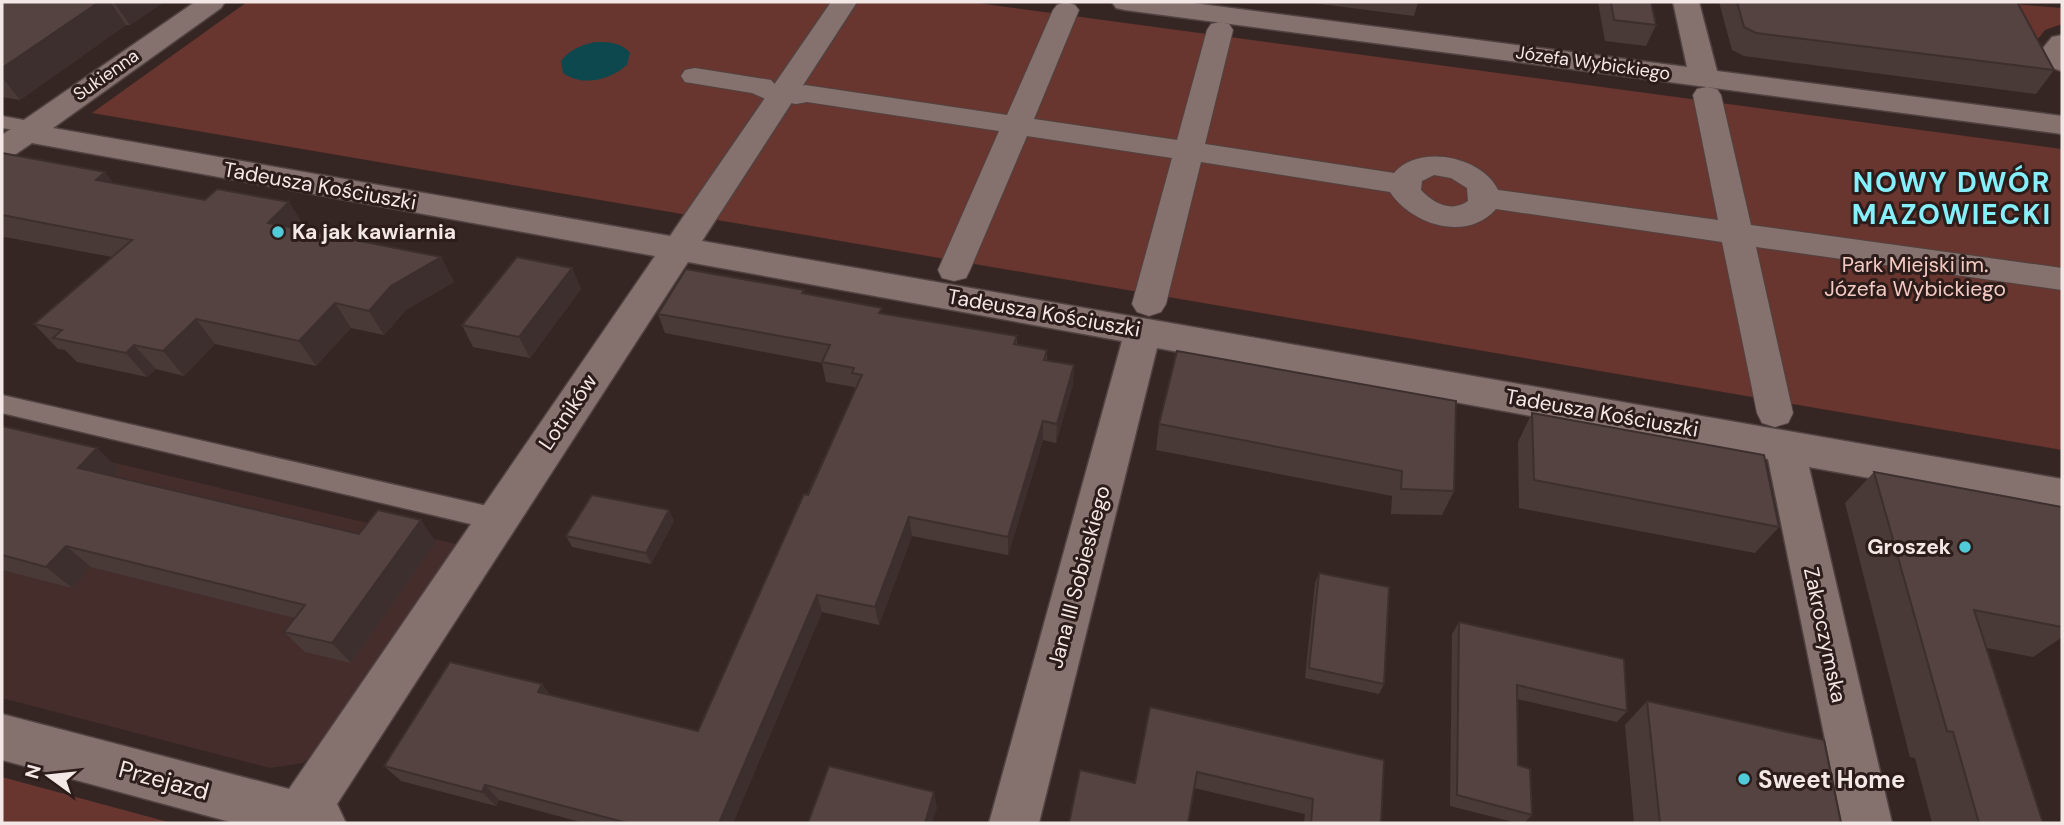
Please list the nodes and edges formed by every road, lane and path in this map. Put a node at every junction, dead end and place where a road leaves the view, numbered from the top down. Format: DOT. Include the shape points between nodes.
graph roads {
  1 [pos="212,2"];
  2 [pos="844,2"];
  3 [pos="1125,2"];
  4 [pos="1686,2"];
  5 [pos="1066,10"];
  6 [pos="1220,15"];
  7 [pos="2062,43"];
  8 [pos="2062,62"];
  9 [pos="695,76"];
  10 [pos="1705,86"];
  11 [pos="1016,125"];
  12 [pos="2062,125"];
  13 [pos="15,132"];
  14 [pos="1188,151"];
  15 [pos="1404,184"];
  16 [pos="1486,198"];
  17 [pos="1736,233"];
  18 [pos="678,249"];
  19 [pos="954,270"];
  20 [pos="2062,279"];
  21 [pos="1146,317"];
  22 [pos="2,404"];
  23 [pos="1780,430"];
  24 [pos="2062,496"];
  25 [pos="496,519"];
  26 [pos="2,737"];
  27 [pos="307,821"];
  28 [pos="1014,823"];
  29 [pos="1867,823"];
  1 -- 13 [label="street, Sukienna"];
  2 -- 18 [label="street, Lotników"];
  3 -- 6 [label="street, Józefa Wybickiego"];
  4 -- 10 [label="street"];
  5 -- 11 [label="street"];
  6 -- 10 [label="street, Józefa Wybickiego"];
  6 -- 14 [label="street"];
  7 -- 8 [label="street" via="2057,48"];
  9 -- 11 [label="street" via="761,86 782,94 805,93"];
  10 -- 12 [label="street, Józefa Wybickiego"];
  10 -- 17 [label="street"];
  11 -- 14 [label="street"];
  11 -- 19 [label="street"];
  13 -- 18 [label="street, Tadeusza Kościuszki"];
  14 -- 15 [label="street"];
  14 -- 21 [label="street"];
  15 -- 16 [label="street" via="1407,176 1423,167 1447,167 1470,175"];
  15 -- 16 [label="street" via="1414,203 1442,216 1477,211"];
  16 -- 17 [label="street"];
  17 -- 20 [label="street"];
  17 -- 23 [label="street"];
  18 -- 21 [label="street, Tadeusza Kościuszki"];
  18 -- 25 [label="street, Lotników"];
  21 -- 23 [label="street, Tadeusza Kościuszki"];
  21 -- 28 [label="street, Jana III Sobieskiego"];
  22 -- 25 [label="lane"];
  23 -- 24 [label="street, Tadeusza Kościuszki"];
  23 -- 29 [label="street, Zakroczymska"];
  25 -- 27 [label="street, Lotników"];
  26 -- 27 [label="street, Przejazd"];
}
